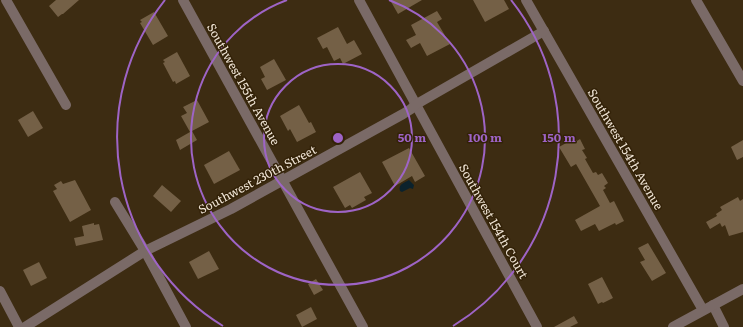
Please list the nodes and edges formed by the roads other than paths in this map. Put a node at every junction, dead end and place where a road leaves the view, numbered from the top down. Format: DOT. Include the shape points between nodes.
graph roads {
  1 [pos="6,0"];
  2 [pos="183,0"];
  3 [pos="359,0"];
  4 [pos="526,0"];
  5 [pos="696,0"];
  6 [pos="544,31"];
  7 [pos="743,81"];
  8 [pos="66,105"];
  9 [pos="415,105"];
  10 [pos="283,180"];
  11 [pos="116,202"];
  12 [pos="145,251"];
  13 [pos="743,289"];
  14 [pos="0,291"];
  15 [pos="713,305"];
  16 [pos="703,310"];
  17 [pos="20,327"];
  18 [pos="25,327"];
  19 [pos="186,327"];
  20 [pos="363,327"];
  21 [pos="537,327"];
  22 [pos="672,327"];
  23 [pos="724,327"];
  1 -- 8 [label="street"];
  2 -- 10 [label="street, Southwest 155th Avenue"];
  3 -- 9 [label="street, Southwest 154th Court"];
  4 -- 6 [label="street, Southwest 154th Avenue"];
  5 -- 7 [label="street"];
  6 -- 9 [label="street, Southwest 230th Street"];
  6 -- 16 [label="street, Southwest 154th Avenue"];
  9 -- 10 [label="street, Southwest 230th Street"];
  9 -- 21 [label="street, Southwest 154th Court"];
  10 -- 12 [label="street, Southwest 230th Street" via="231,210"];
  10 -- 20 [label="street, Southwest 155th Avenue"];
  11 -- 12 [label="street"];
  12 -- 18 [label="street, Southwest 230th Street"];
  12 -- 19 [label="street"];
  13 -- 15 [label="street"];
  14 -- 17 [label="street"];
  15 -- 16 [label="street"];
  15 -- 23 [label="street"];
  16 -- 22 [label="street"];
}
